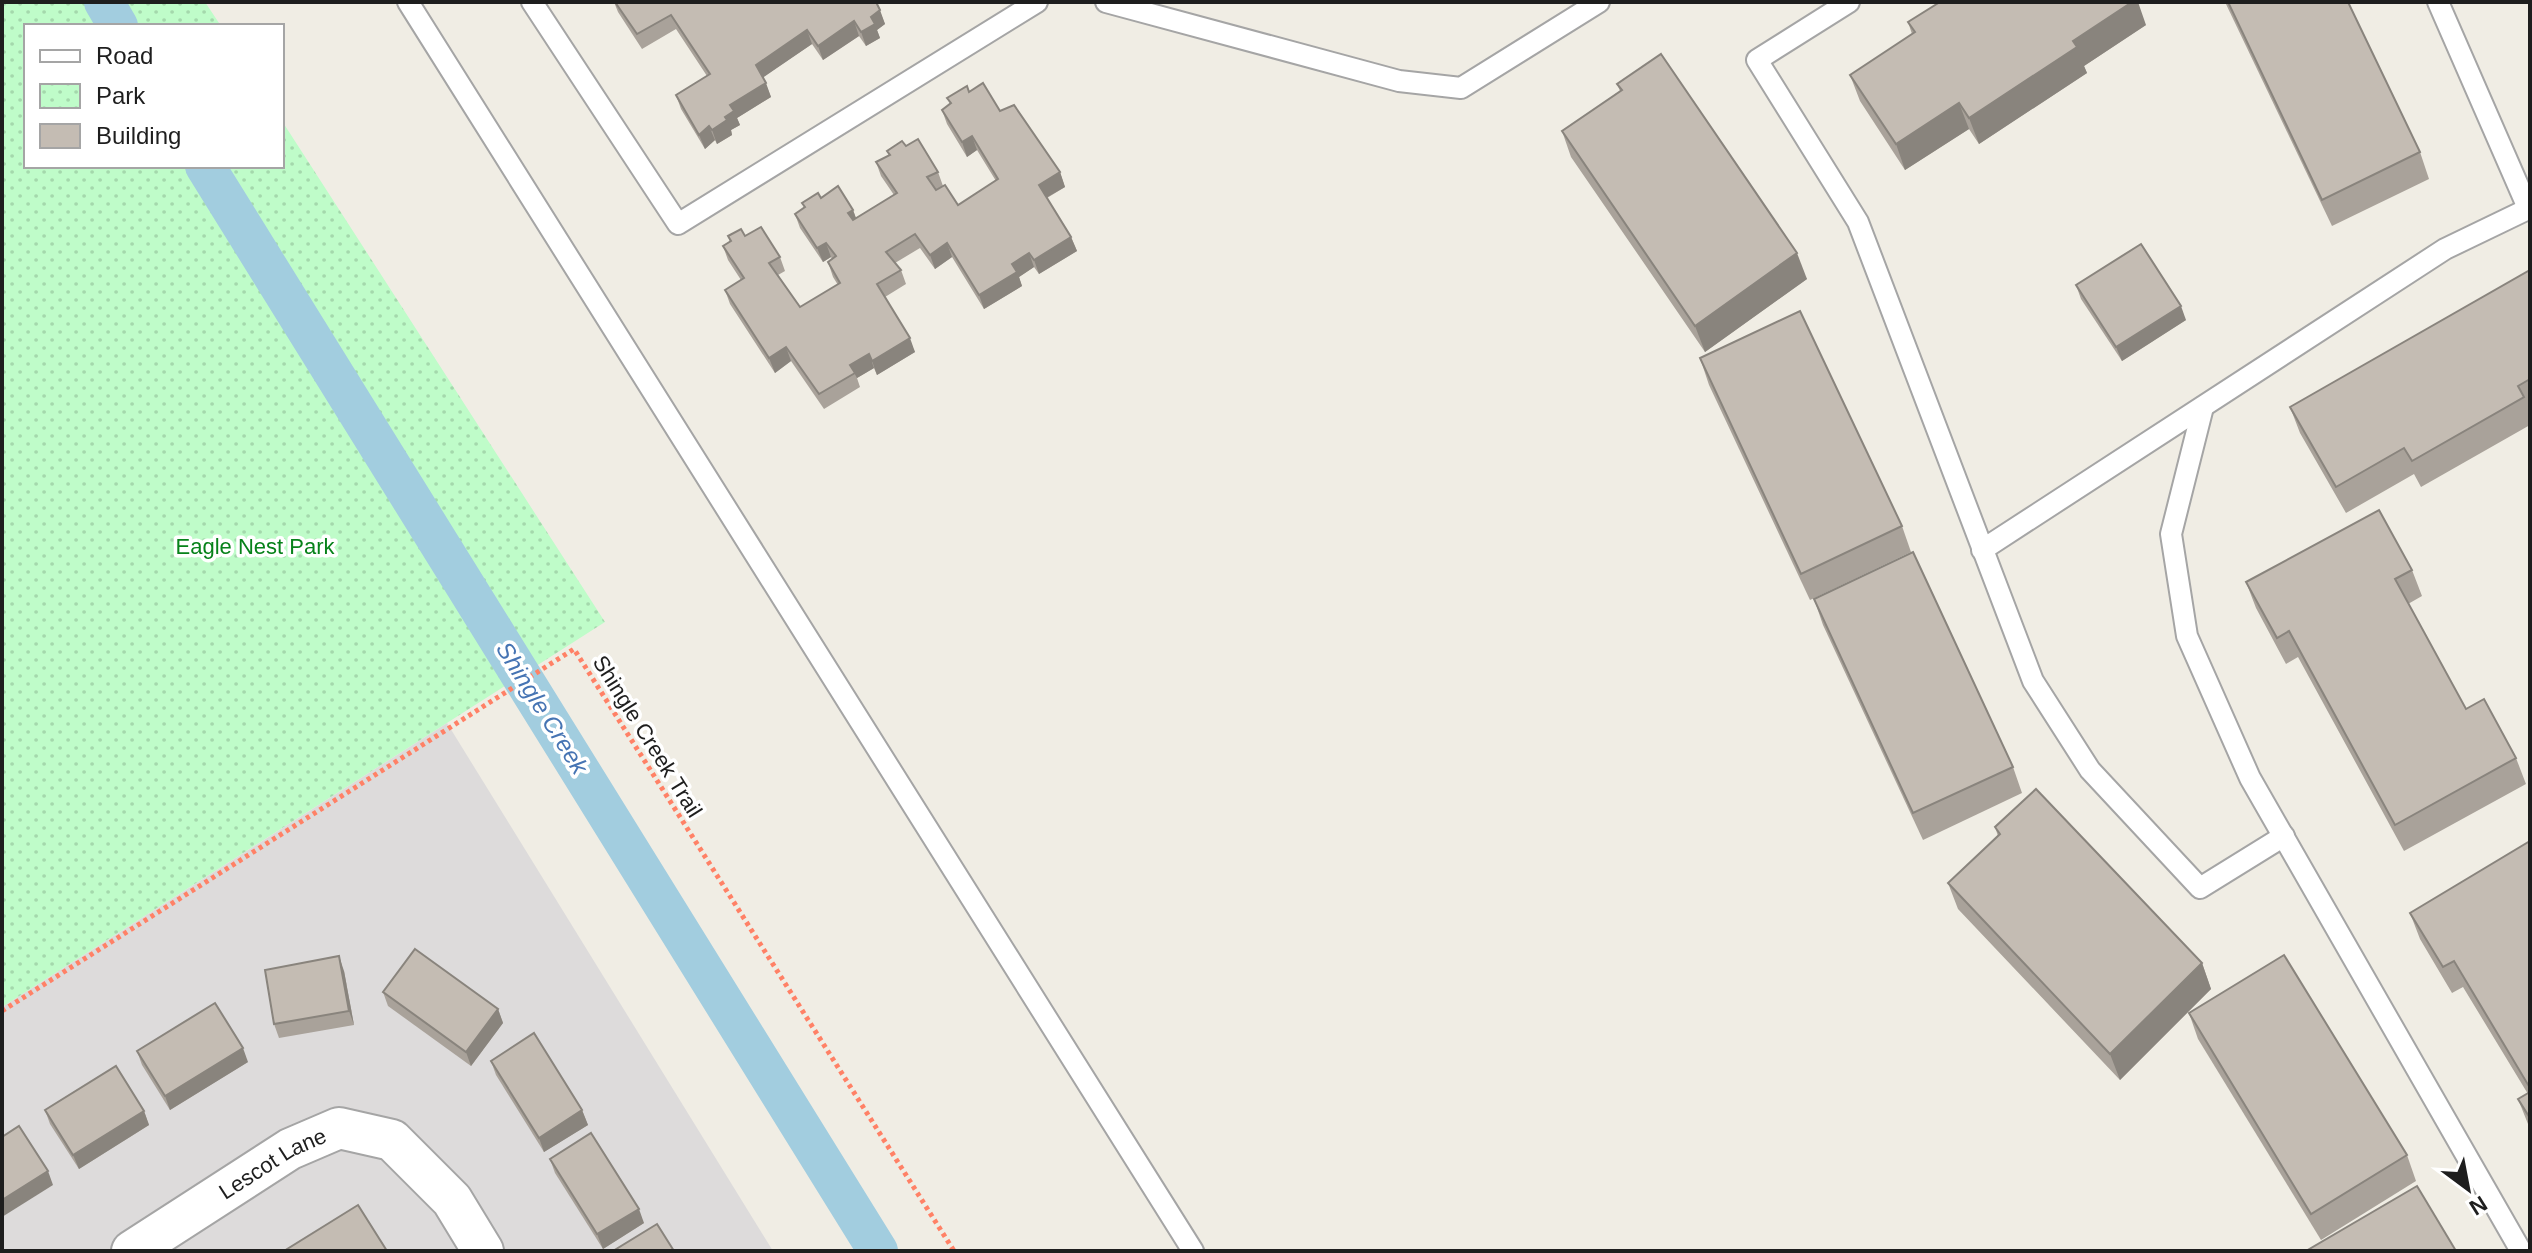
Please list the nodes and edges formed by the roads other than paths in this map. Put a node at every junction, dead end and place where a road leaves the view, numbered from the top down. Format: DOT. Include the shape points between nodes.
graph roads {
  1 [pos="408,2"];
  2 [pos="532,2"];
  3 [pos="1037,2"];
  4 [pos="1106,2"];
  5 [pos="1599,2"];
  6 [pos="1849,2"];
  7 [pos="2438,2"];
  8 [pos="2529,208"];
  9 [pos="2203,407"];
  10 [pos="1982,550"];
  11 [pos="2284,836"];
  12 [pos="132,1251"];
  13 [pos="483,1251"];
  14 [pos="1193,1251"];
  15 [pos="2521,1251"];
  1 -- 14 [label="lane"];
  2 -- 3 [label="lane" via="678,224"];
  4 -- 5 [label="lane" via="1399,81 1461,88"];
  6 -- 10 [label="lane" via="1757,60 1858,222"];
  7 -- 8 [label="lane"];
  8 -- 9 [label="lane" via="2445,249"];
  9 -- 10 [label="lane"];
  9 -- 11 [label="lane" via="2171,534 2187,636 2250,778"];
  10 -- 11 [label="lane" via="2033,681 2090,770 2200,888"];
  11 -- 15 [label="lane"];
  12 -- 13 [label="street, Lescot Lane" via="290,1149 339,1128 392,1140 452,1200"];
}
